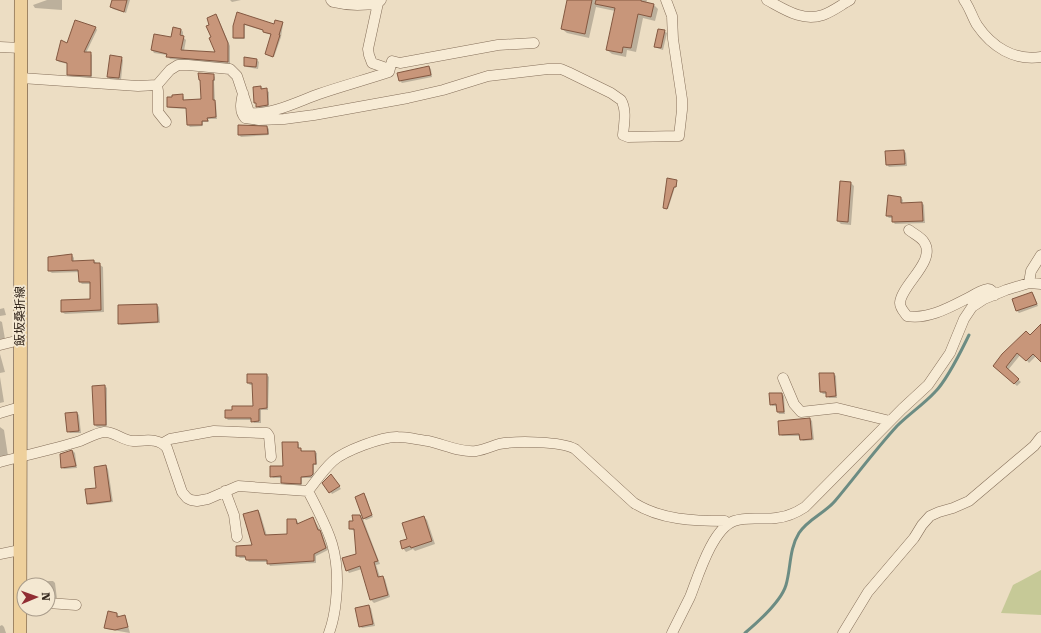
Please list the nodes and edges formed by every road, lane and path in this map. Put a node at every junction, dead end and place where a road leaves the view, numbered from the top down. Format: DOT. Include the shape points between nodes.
graph roads {
  1 [pos="20,0"];
  2 [pos="331,0"];
  3 [pos="666,0"];
  4 [pos="767,0"];
  5 [pos="850,0"];
  6 [pos="964,0"];
  7 [pos="379,2"];
  8 [pos="534,43"];
  9 [pos="0,47"];
  10 [pos="21,48"];
  11 [pos="1041,57"];
  12 [pos="389,69"];
  13 [pos="21,78"];
  14 [pos="156,85"];
  15 [pos="243,94"];
  16 [pos="166,122"];
  17 [pos="910,230"];
  18 [pos="1041,255"];
  19 [pos="1029,283"];
  20 [pos="1041,284"];
  21 [pos="995,295"];
  22 [pos="20,340"];
  23 [pos="0,345"];
  24 [pos="783,378"];
  25 [pos="20,407"];
  26 [pos="0,413"];
  27 [pos="890,421"];
  28 [pos="1040,439"];
  29 [pos="163,443"];
  30 [pos="20,457"];
  31 [pos="271,457"];
  32 [pos="0,462"];
  33 [pos="225,491"];
  34 [pos="308,491"];
  35 [pos="725,521"];
  36 [pos="237,537"];
  37 [pos="20,550"];
  38 [pos="0,554"];
  39 [pos="21,577"];
  40 [pos="56,604"];
  41 [pos="76,605"];
  42 [pos="21,617"];
  43 [pos="20,633"];
  44 [pos="329,633"];
  45 [pos="672,633"];
  46 [pos="843,633"];
  1 -- 10 [label="main road, 飯坂桑折線"];
  2 -- 7 [label="street" via="362,6"];
  3 -- 15 [label="street" via="672,16 682,99 679,136 623,135 624,116 621,100 587,80 561,70 548,69 488,76 408,98 284,119 245,118 241,102"];
  4 -- 5 [label="street" via="791,13 809,16 822,15"];
  6 -- 11 [label="street" via="977,24 993,44 1024,58"];
  7 -- 12 [label="street" via="368,49 375,65"];
  8 -- 12 [label="street" via="498,45 400,63 392,61"];
  9 -- 10 [label="street"];
  10 -- 13 [label="main road, 飯坂桑折線"];
  12 -- 15 [label="street" via="389,72 262,113 251,114"];
  13 -- 14 [label="street"];
  13 -- 22 [label="main road, 飯坂桑折線"];
  14 -- 15 [label="street" via="178,65 226,68 237,76"];
  14 -- 16 [label="street" via="158,112"];
  17 -- 21 [label="street" via="925,242 927,249 926,258 920,269 901,296 900,304 907,316 919,316 947,308 988,289"];
  18 -- 19 [label="street" via="1031,271"];
  19 -- 20 [label="street"];
  19 -- 21 [label="street"];
  21 -- 27 [label="street" via="972,307 964,319 950,353 937,373"];
  22 -- 23 [label="street"];
  22 -- 25 [label="main road, 飯坂桑折線"];
  24 -- 27 [label="street" via="794,404 801,412 837,408"];
  25 -- 26 [label="street"];
  25 -- 30 [label="main road, 飯坂桑折線"];
  27 -- 45 [label="street" via="796,513 776,518 750,518 728,524 714,541"];
  28 -- 46 [label="street" via="969,501 930,516 868,592"];
  29 -- 30 [label="street" via="130,441 103,432"];
  29 -- 31 [label="street" via="170,439 214,431 266,433 269,436"];
  29 -- 33 [label="street" via="182,492 187,498 208,499"];
  30 -- 32 [label="street"];
  30 -- 37 [label="main road, 飯坂桑折線"];
  33 -- 34 [label="street" via="244,486"];
  33 -- 36 [label="street" via="234,515"];
  34 -- 35 [label="street" via="321,473 344,453 392,437 468,451 501,444 557,444 568,445 574,449 644,509 672,517"];
  34 -- 44 [label="street" via="335,549 338,583 333,623"];
  37 -- 38 [label="street"];
  37 -- 39 [label="main road, 飯坂桑折線"];
  40 -- 41 [label="street"];
  42 -- 43 [label="main road, 飯坂桑折線"];
}
